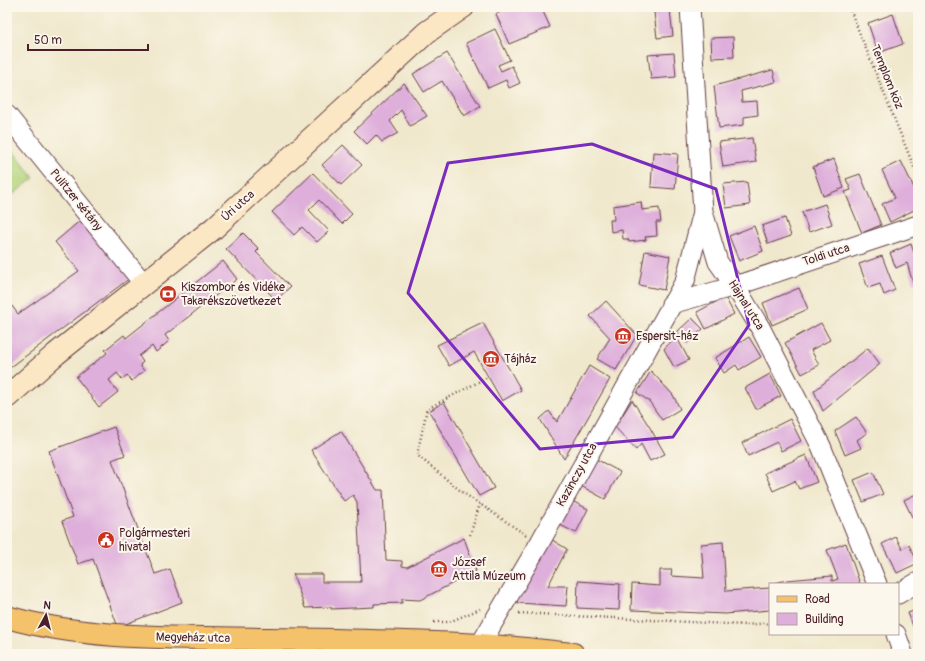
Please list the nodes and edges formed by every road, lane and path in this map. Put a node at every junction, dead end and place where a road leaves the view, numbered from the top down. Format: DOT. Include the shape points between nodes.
graph roads {
  1 [pos="463,7"];
  2 [pos="690,7"];
  3 [pos="849,7"];
  4 [pos="7,115"];
  5 [pos="918,177"];
  6 [pos="703,212"];
  7 [pos="918,225"];
  8 [pos="144,284"];
  9 [pos="735,286"];
  10 [pos="671,304"];
  11 [pos="486,378"];
  12 [pos="7,397"];
  13 [pos="480,504"];
  14 [pos="470,535"];
  15 [pos="539,544"];
  16 [pos="918,582"];
  17 [pos="877,583"];
  18 [pos="899,593"];
  19 [pos="500,612"];
  20 [pos="7,617"];
  21 [pos="769,623"];
  22 [pos="896,635"];
  23 [pos="268,646"];
  24 [pos="477,650"];
  25 [pos="573,654"];
  26 [pos="903,654"];
  1 -- 8 [label="main road, Úri utca" via="427,32 214,228"];
  2 -- 6 [label="street, Hajnal utca"];
  3 -- 5 [label="path, Templom köz"];
  4 -- 8 [label="street, Pulitzer sétány"];
  6 -- 9 [label="street, Hajnal utca" via="718,262"];
  6 -- 10 [label="street, Kazinczy utca" via="685,280"];
  7 -- 9 [label="street, Toldi utca"];
  8 -- 12 [label="main road, Úri utca"];
  9 -- 10 [label="street"];
  9 -- 17 [label="street, Hajnal utca" via="761,329 821,446"];
  10 -- 15 [label="street, Kazinczy utca"];
  11 -- 13 [label="path" via="427,409 417,455"];
  13 -- 14 [label="path"];
  13 -- 15 [label="path"];
  15 -- 19 [label="street, Kazinczy utca"];
  16 -- 18 [label="street"];
  19 -- 21 [label="path" via="746,625"];
  19 -- 24 [label="street, Kazinczy utca"];
  20 -- 23 [label="main road, Megyeház utca" via="61,630"];
  22 -- 26 [label="street"];
  23 -- 24 [label="main road, Megyeház utca"];
  24 -- 25 [label="main road, Megyeház utca"];
}
